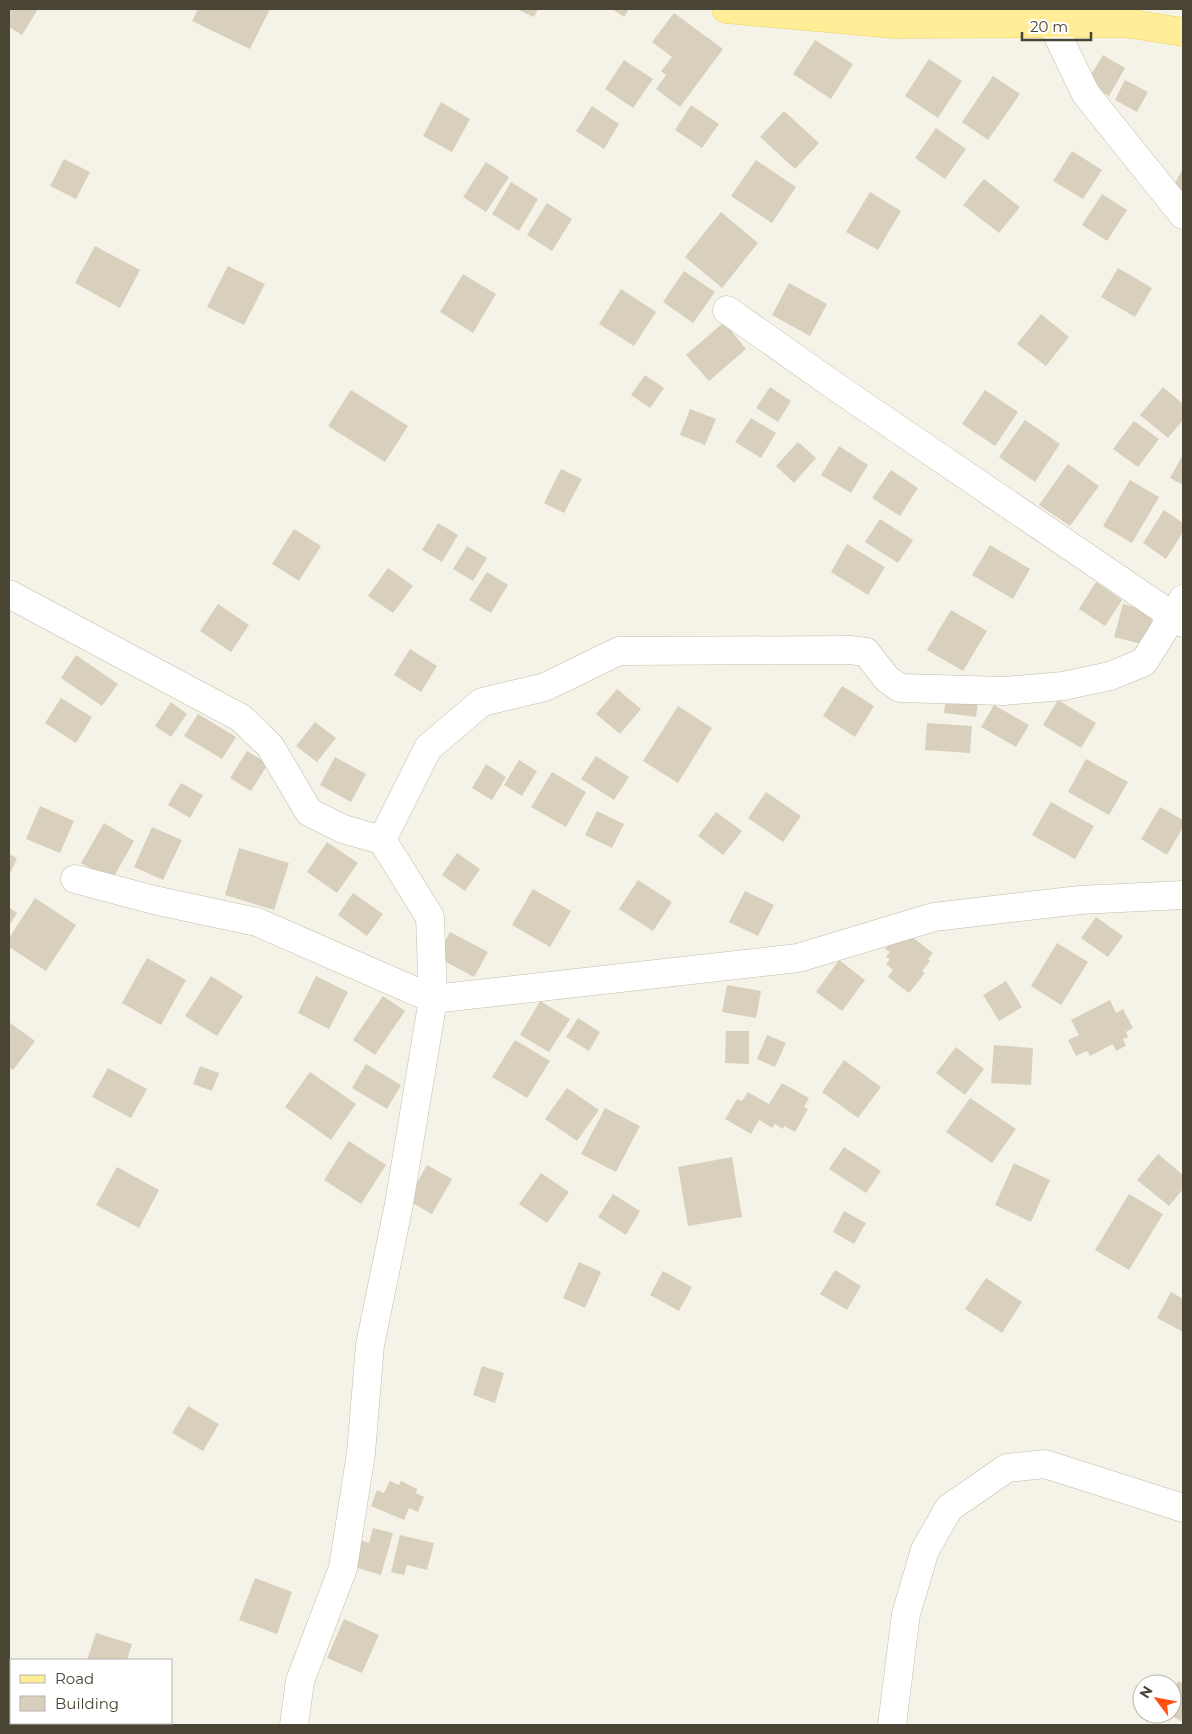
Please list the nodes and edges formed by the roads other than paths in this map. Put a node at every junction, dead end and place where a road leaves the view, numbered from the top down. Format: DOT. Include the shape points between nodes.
graph roads {
  1 [pos="726,9"];
  2 [pos="1132,16"];
  3 [pos="1052,24"];
  4 [pos="1183,32"];
  5 [pos="1183,215"];
  6 [pos="726,310"];
  7 [pos="9,594"];
  8 [pos="1180,612"];
  9 [pos="382,840"];
  10 [pos="75,879"];
  11 [pos="1183,896"];
  12 [pos="433,998"];
  13 [pos="1183,1508"];
  14 [pos="294,1725"];
  15 [pos="892,1725"];
  1 -- 3 [label="main road" via="894,24"];
  2 -- 3 [label="main road"];
  2 -- 4 [label="main road"];
  3 -- 5 [label="street" via="1086,94"];
  6 -- 8 [label="street" via="842,391"];
  7 -- 9 [label="street" via="241,718 270,746 309,812 343,829"];
  8 -- 9 [label="street" via="1144,662 1110,676 1064,686 1004,691 900,688 887,679 866,652 850,650 618,651 545,687 482,702 428,748"];
  9 -- 12 [label="street" via="430,917"];
  10 -- 12 [label="street" via="257,922"];
  11 -- 12 [label="street" via="1080,900 934,917 798,958"];
  12 -- 14 [label="street" via="370,1345 361,1453 343,1568 300,1681"];
  13 -- 15 [label="street" via="1045,1464 1007,1468 949,1508 925,1550 906,1614"];
}
